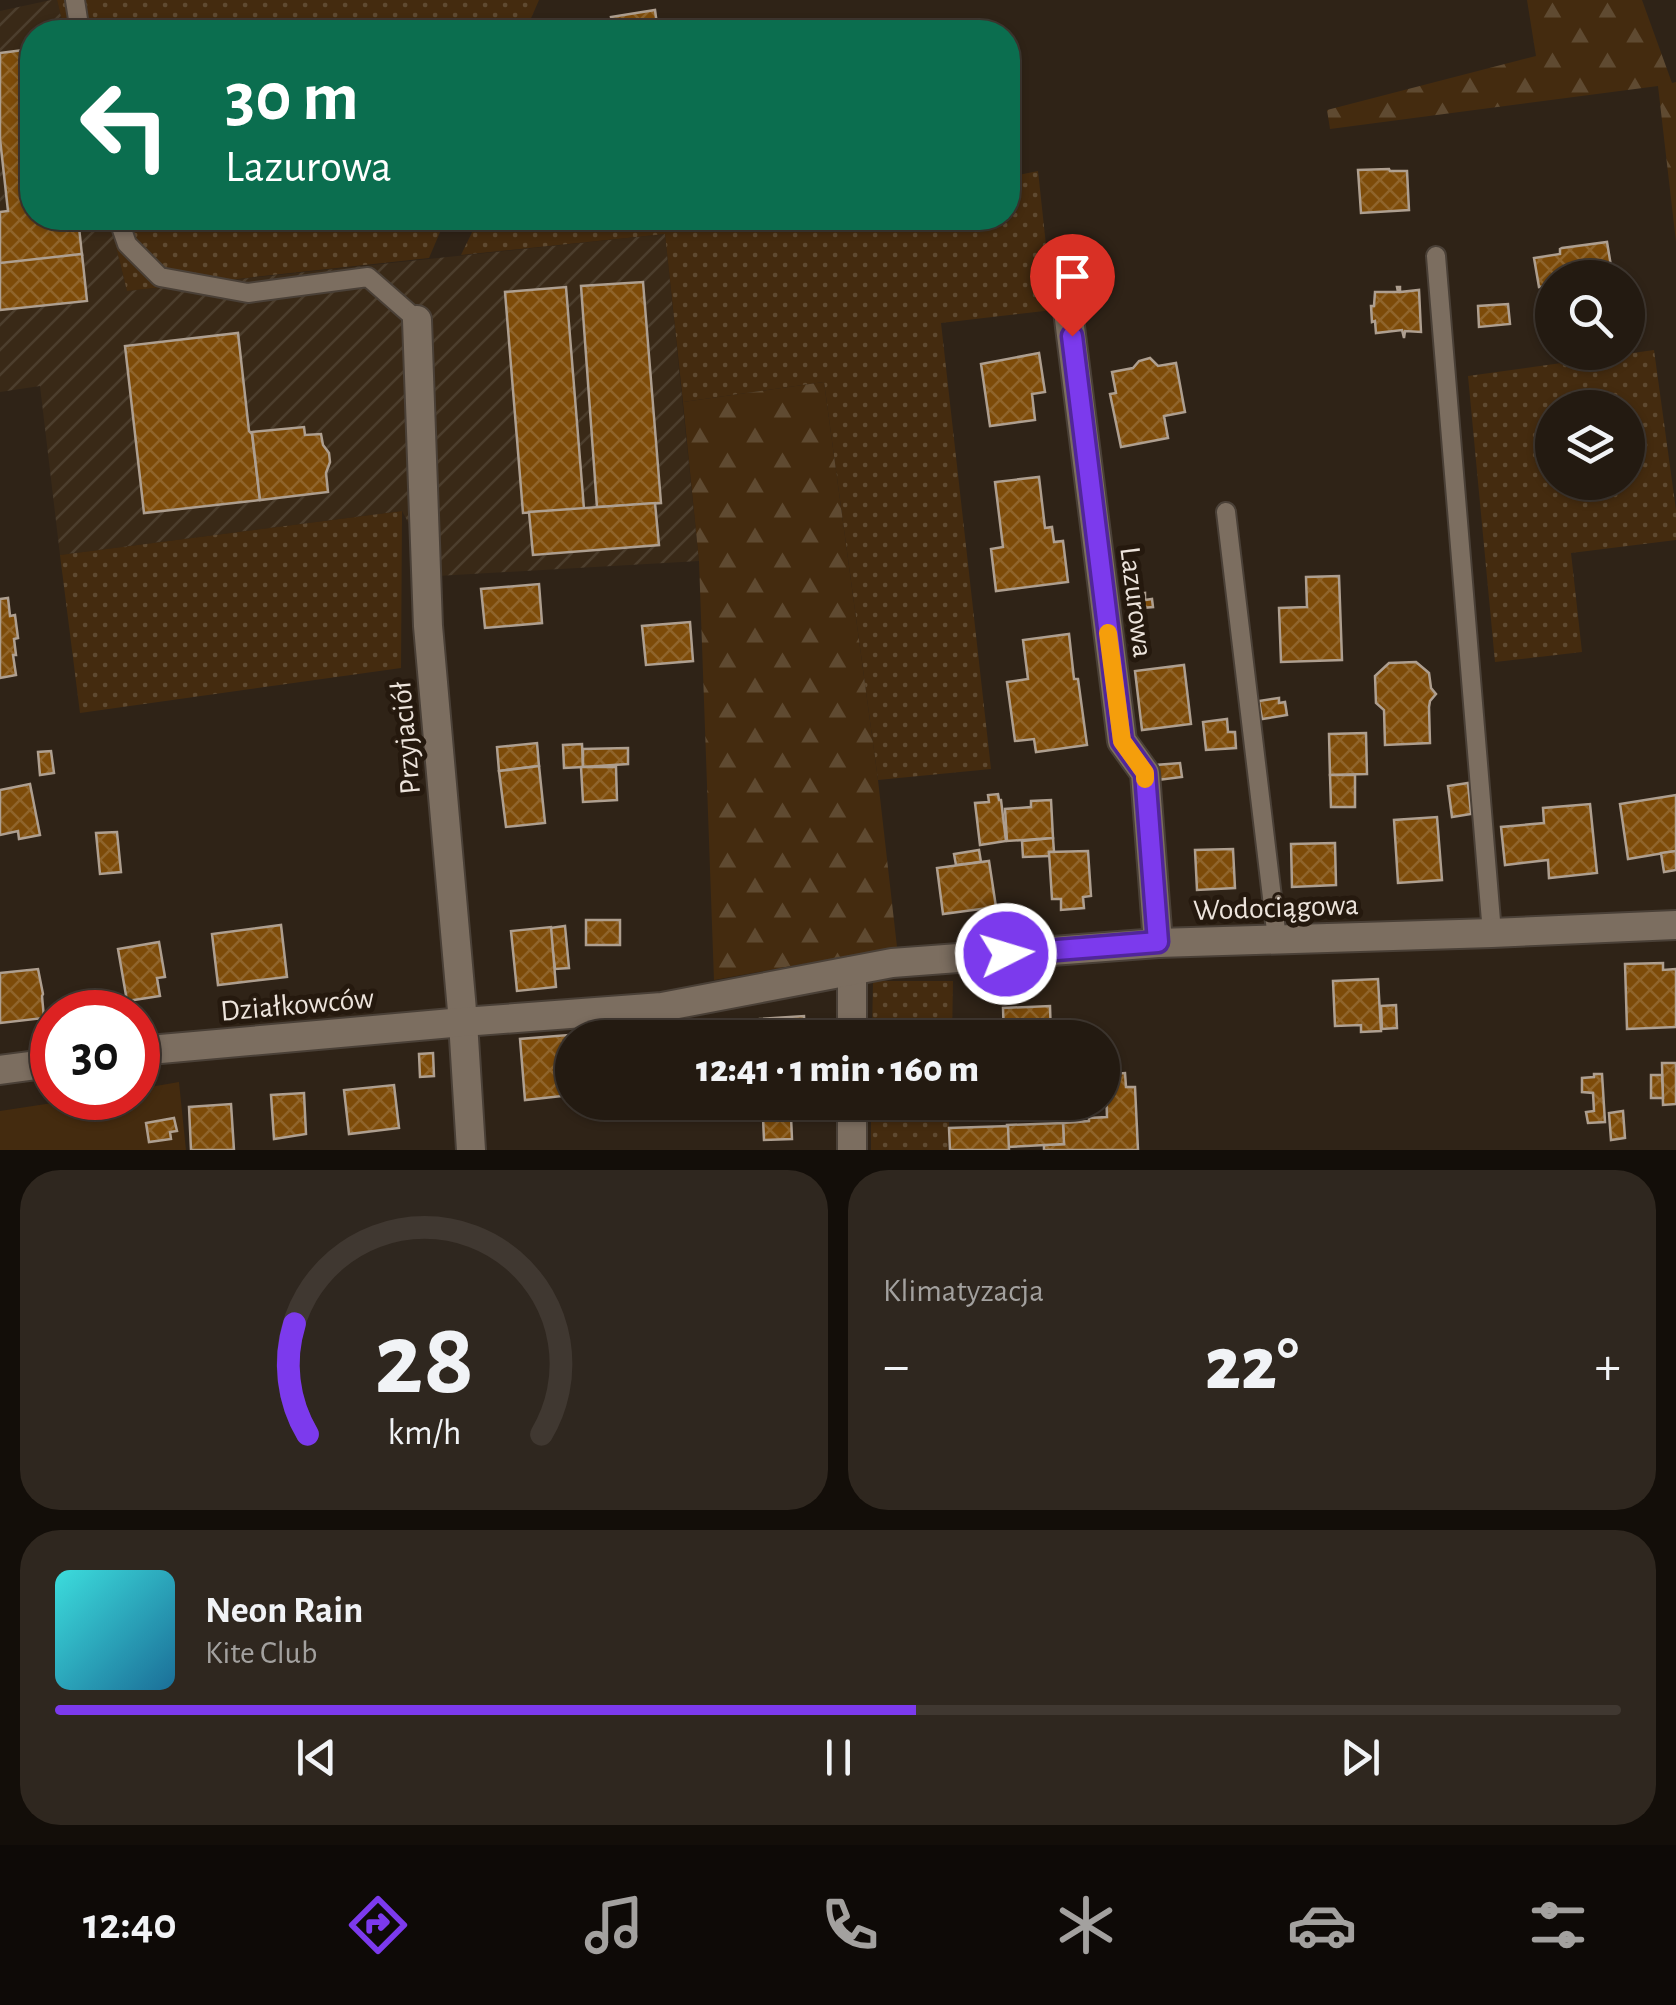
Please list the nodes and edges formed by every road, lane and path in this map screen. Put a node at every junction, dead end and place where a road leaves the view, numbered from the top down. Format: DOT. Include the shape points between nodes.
graph roads {
  1 [pos="122,230"];
  2 [pos="1436,256"];
  3 [pos="1062,263"];
  4 [pos="417,320"];
  5 [pos="1226,512"];
  6 [pos="1676,925"];
  7 [pos="1492,933"];
  8 [pos="1278,939"];
  9 [pos="1158,942"];
  10 [pos="852,971"];
  11 [pos="852,1020"];
  12 [pos="462,1022"];
  13 [pos="160,1049"];
  14 [pos="30,1065"];
  15 [pos="0,1070"];
  16 [pos="852,1120"];
  17 [pos="471,1150"];
  18 [pos="852,1150"];
  1 -- 4 [label="lane" via="127,244 160,277 248,293 368,277"];
  2 -- 7 [label="lane"];
  3 -- 9 [label="street, Lazurowa" via="1122,741 1145,773"];
  4 -- 12 [label="street, Przyjaciół" via="428,626"];
  5 -- 8 [label="lane"];
  6 -- 7 [label="street, Wodociągowa"];
  7 -- 8 [label="street, Wodociągowa"];
  8 -- 9 [label="street, Wodociągowa"];
  9 -- 10 [label="street, Wodociągowa"];
  10 -- 11 [label="street"];
  10 -- 12 [label="street, Wodociągowa" via="662,1007"];
  12 -- 13 [label="street, Działkowców"];
  12 -- 17 [label="street, Przyjaciół"];
  14 -- 15 [label="street"];
  16 -- 18 [label="street"];
}
